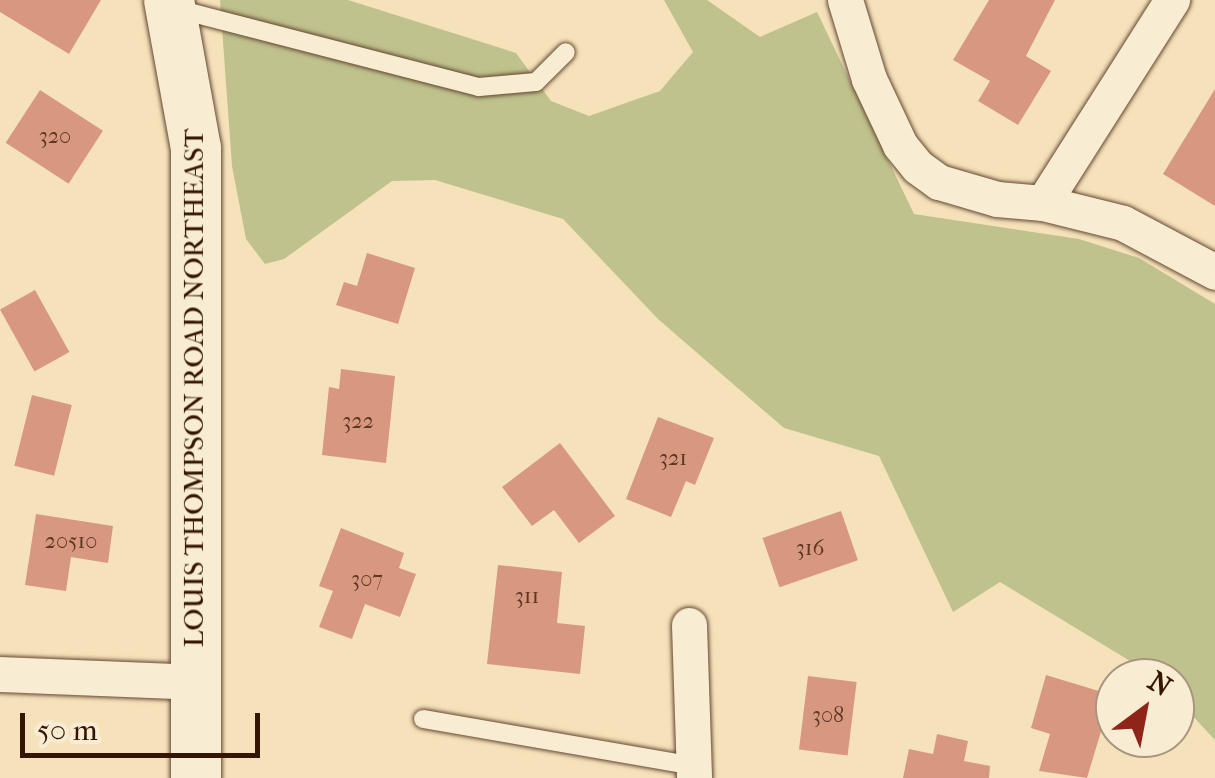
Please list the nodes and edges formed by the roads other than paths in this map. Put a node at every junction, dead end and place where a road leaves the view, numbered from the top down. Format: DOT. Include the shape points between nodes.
graph roads {
  1 [pos="844,0"];
  2 [pos="1172,0"];
  3 [pos="170,4"];
  4 [pos="566,52"];
  5 [pos="1043,203"];
  6 [pos="1215,272"];
  7 [pos="689,625"];
  8 [pos="0,674"];
  9 [pos="195,682"];
  10 [pos="423,719"];
  11 [pos="694,772"];
  12 [pos="196,778"];
  1 -- 5 [label="street" via="869,79 900,146 918,167 940,182 996,200"];
  2 -- 5 [label="street"];
  3 -- 4 [label="lane" via="478,88 536,82"];
  3 -- 9 [label="street, LOUIS THOMPSON ROAD NORTHEAST" via="196,148"];
  5 -- 6 [label="street" via="1123,222"];
  7 -- 11 [label="street"];
  8 -- 9 [label="street"];
  9 -- 12 [label="street, LOUIS THOMPSON ROAD NORTHEAST"];
  10 -- 11 [label="lane"];
}
